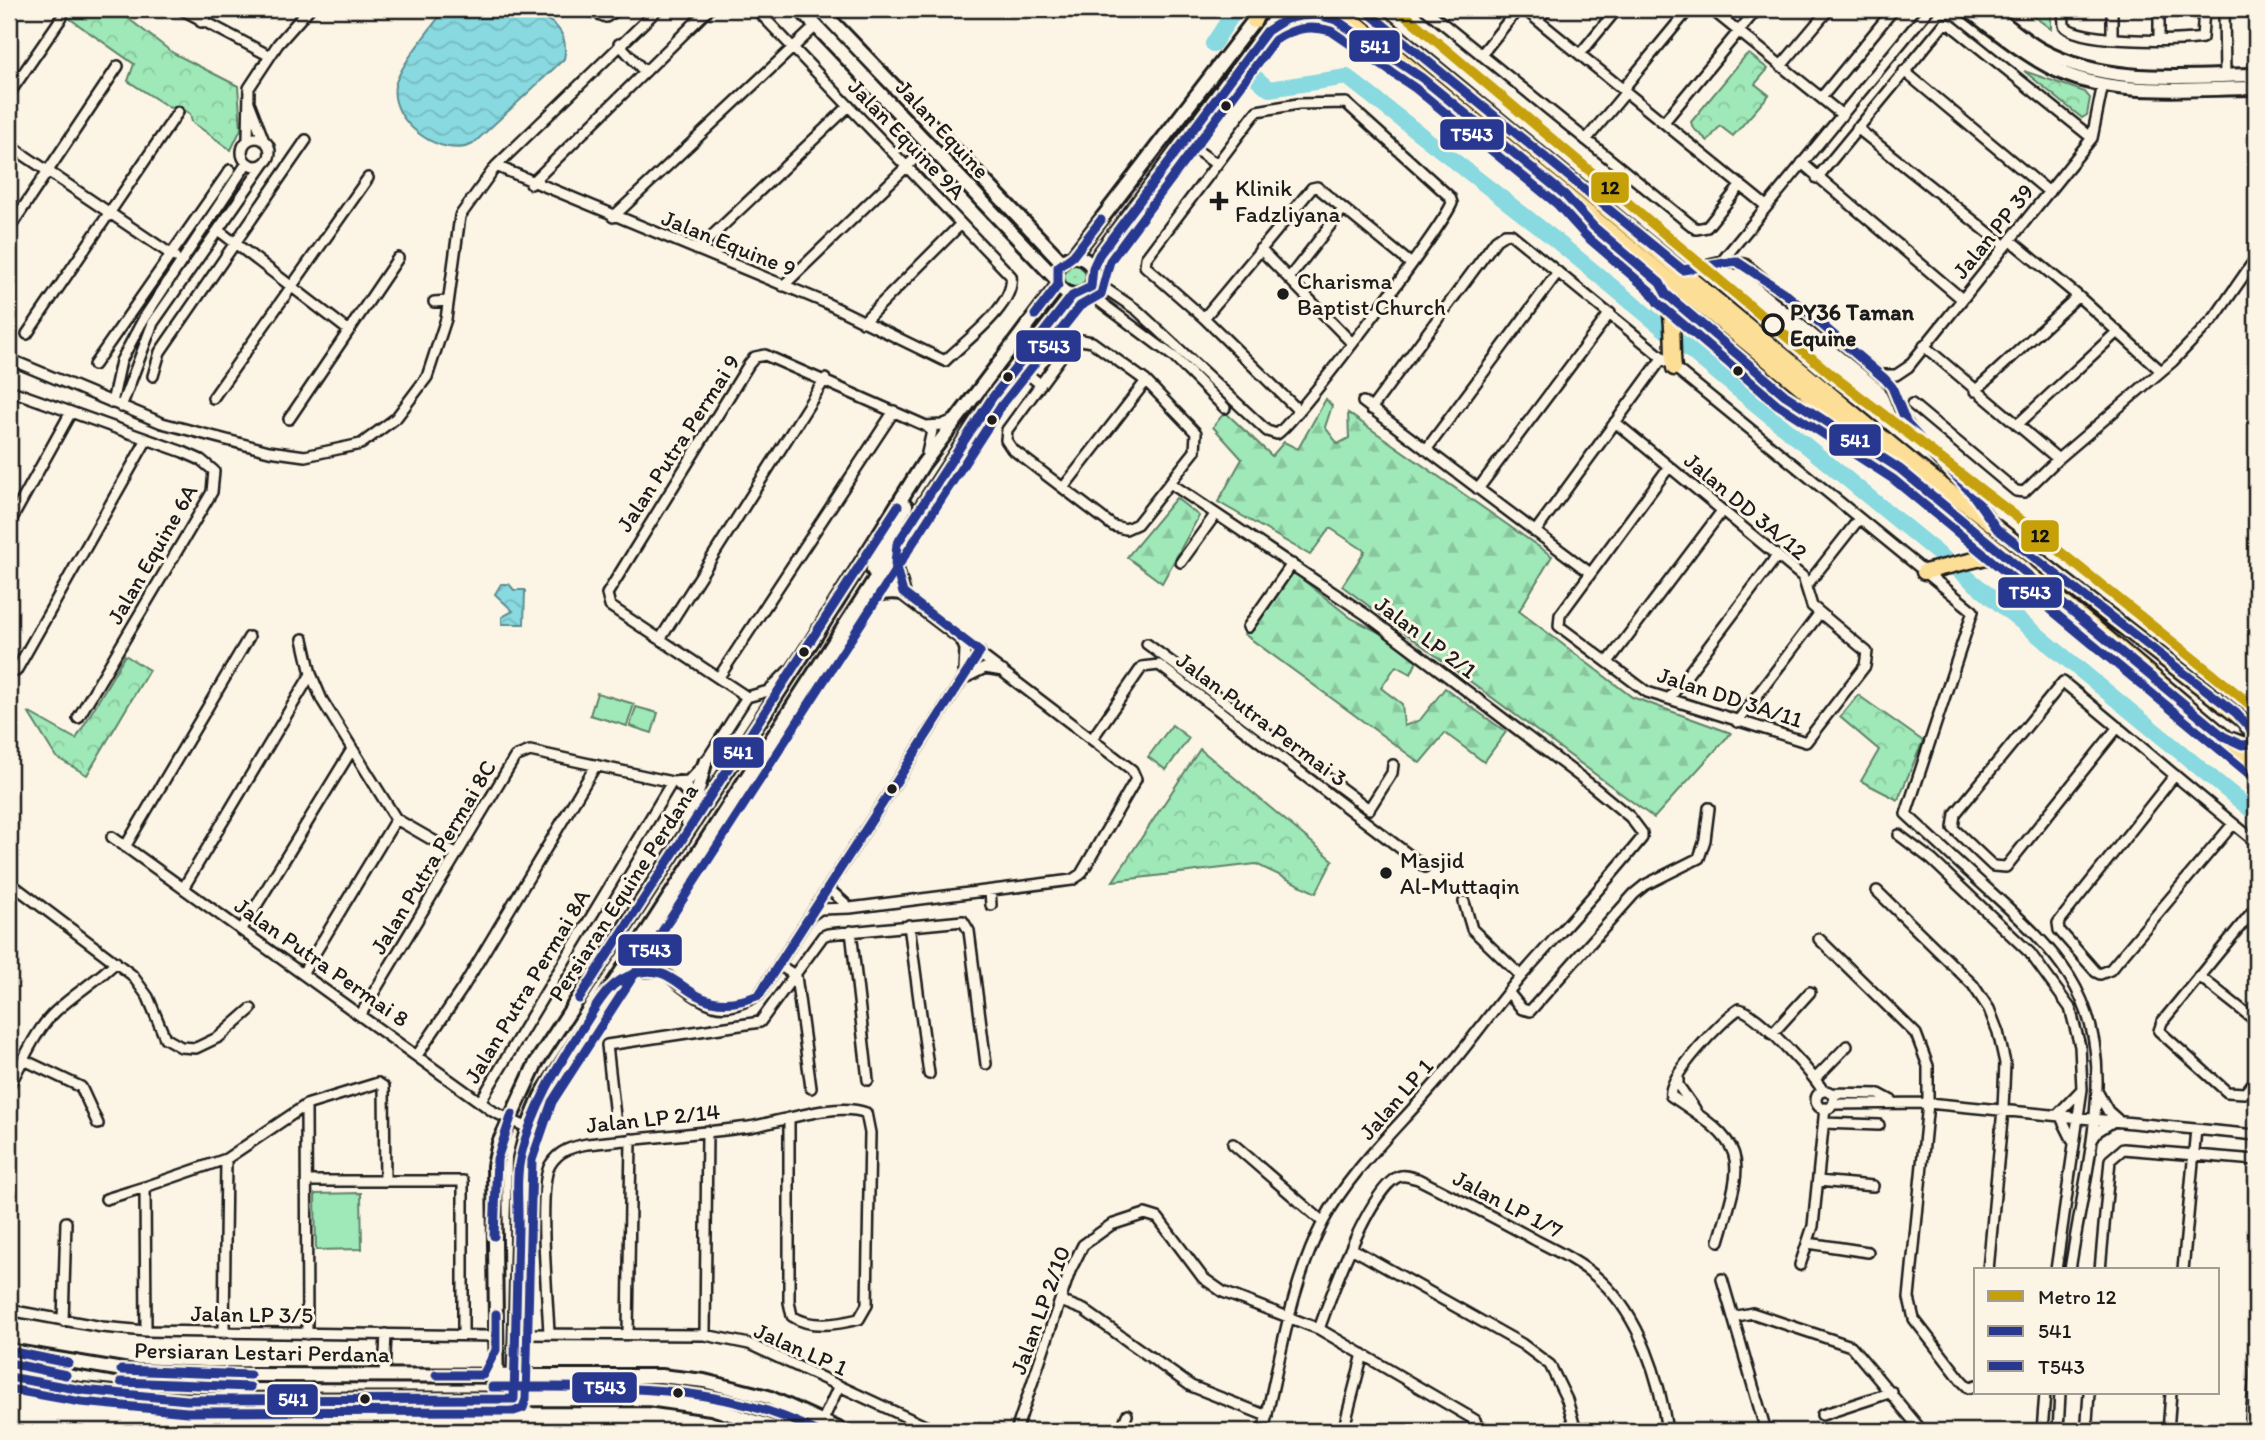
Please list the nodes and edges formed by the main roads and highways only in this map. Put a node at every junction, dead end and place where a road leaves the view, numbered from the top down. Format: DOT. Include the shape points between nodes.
graph roads {
  1 [pos="1339,9"];
  2 [pos="1364,9"];
  3 [pos="1374,15"];
  4 [pos="1267,31"];
  5 [pos="1422,78"];
  6 [pos="1565,195"];
  7 [pos="1670,360"];
  8 [pos="2003,553"];
  9 [pos="1930,570"];
  10 [pos="2236,713"];
  11 [pos="2256,730"];
  12 [pos="2223,736"];
  13 [pos="2256,764"];
  1 -- 5 [label="main road"];
  2 -- 3 [label="main road"];
  3 -- 10 [label="main road" via="1997,529"];
  4 -- 5 [label="main road" via="1286,19 1327,18"];
  5 -- 6 [label="main road"];
  6 -- 7 [label="main road" via="1594,227 1660,283 1673,317"];
  6 -- 8 [label="main road"];
  8 -- 9 [label="main road"];
  8 -- 12 [label="main road"];
  10 -- 11 [label="main road"];
  10 -- 12 [label="main road" via="2252,731 2253,744 2242,745"];
  12 -- 13 [label="main road"];
}
